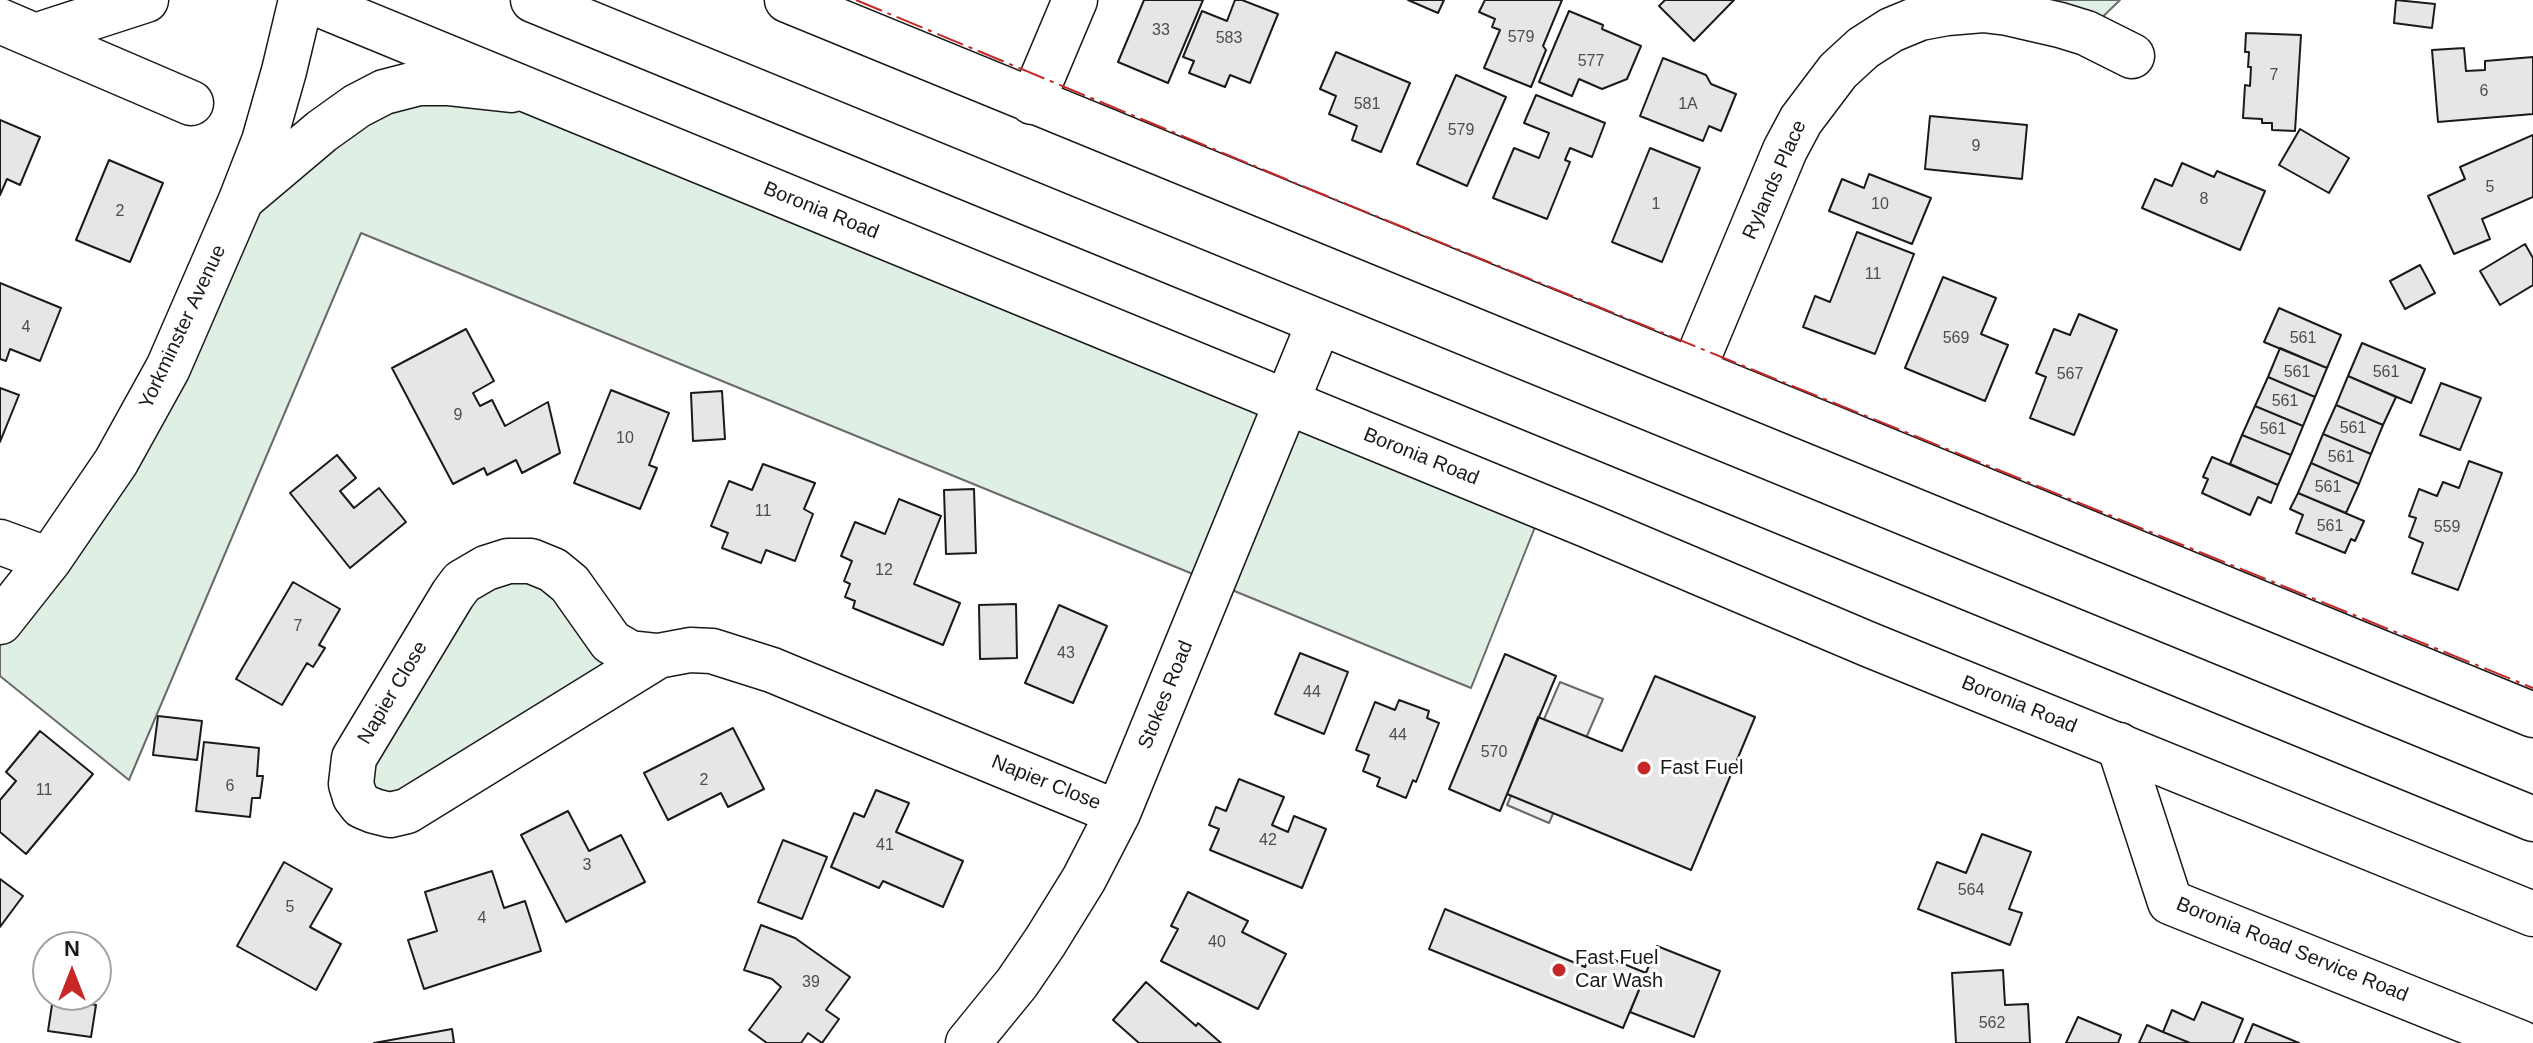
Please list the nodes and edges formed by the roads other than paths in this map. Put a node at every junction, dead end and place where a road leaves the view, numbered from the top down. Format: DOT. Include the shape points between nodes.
graph roads {
  1 [pos="146,0"];
  2 [pos="301,0"];
  3 [pos="308,0"];
  4 [pos="533,0"];
  5 [pos="787,0"];
  6 [pos="1075,0"];
  7 [pos="18,29"];
  8 [pos="2132,56"];
  9 [pos="530,92"];
  10 [pos="1032,102"];
  11 [pos="191,103"];
  12 [pos="241,200"];
  13 [pos="1319,323"];
  14 [pos="1693,370"];
  15 [pos="1287,403"];
  16 [pos="0,542"];
  17 [pos="49,560"];
  18 [pos="0,622"];
  19 [pos="658,656"];
  20 [pos="2533,715"];
  21 [pos="2119,745"];
  22 [pos="1118,813"];
  23 [pos="2533,819"];
  24 [pos="2533,914"];
  25 [pos="978,1040"];
  26 [pos="2521,1043"];
  1 -- 7 [label="street"];
  2 -- 12 [label="street, Yorkminster Avenue" via="275,105"];
  3 -- 9 [label="street, Boronia Road"];
  4 -- 13 [label="street"];
  5 -- 10 [label="street"];
  6 -- 10 [label="street"];
  7 -- 11 [label="street"];
  8 -- 14 [label="street, Rylands Place" via="2086,33 1983,10 1920,18 1863,48 1838,71 1785,150"];
  9 -- 12 [label="street" via="447,83 384,92 322,131"];
  9 -- 15 [label="street, Boronia Road"];
  10 -- 14 [label="street"];
  12 -- 17 [label="street, Yorkminster Avenue" via="168,368 116,462"];
  13 -- 15 [label="street, Stokes Road"];
  13 -- 23 [label="street"];
  14 -- 20 [label="street"];
  15 -- 21 [label="street, Boronia Road"];
  15 -- 22 [label="street, Stokes Road"];
  16 -- 17 [label="street"];
  17 -- 18 [label="street, Yorkminster Avenue"];
  19 -- 19 [label="street, Napier Close" via="407,811 382,813 362,806 355,797 354,758 453,594 486,568 531,561 553,570 570,584 611,642 630,653"];
  19 -- 22 [label="street, Napier Close" via="690,650 741,659"];
  21 -- 24 [label="street, Boronia Road"];
  21 -- 26 [label="street, Boronia Road Service Road" via="2170,902"];
  22 -- 25 [label="street, Stokes Road" via="1084,879"];
}
